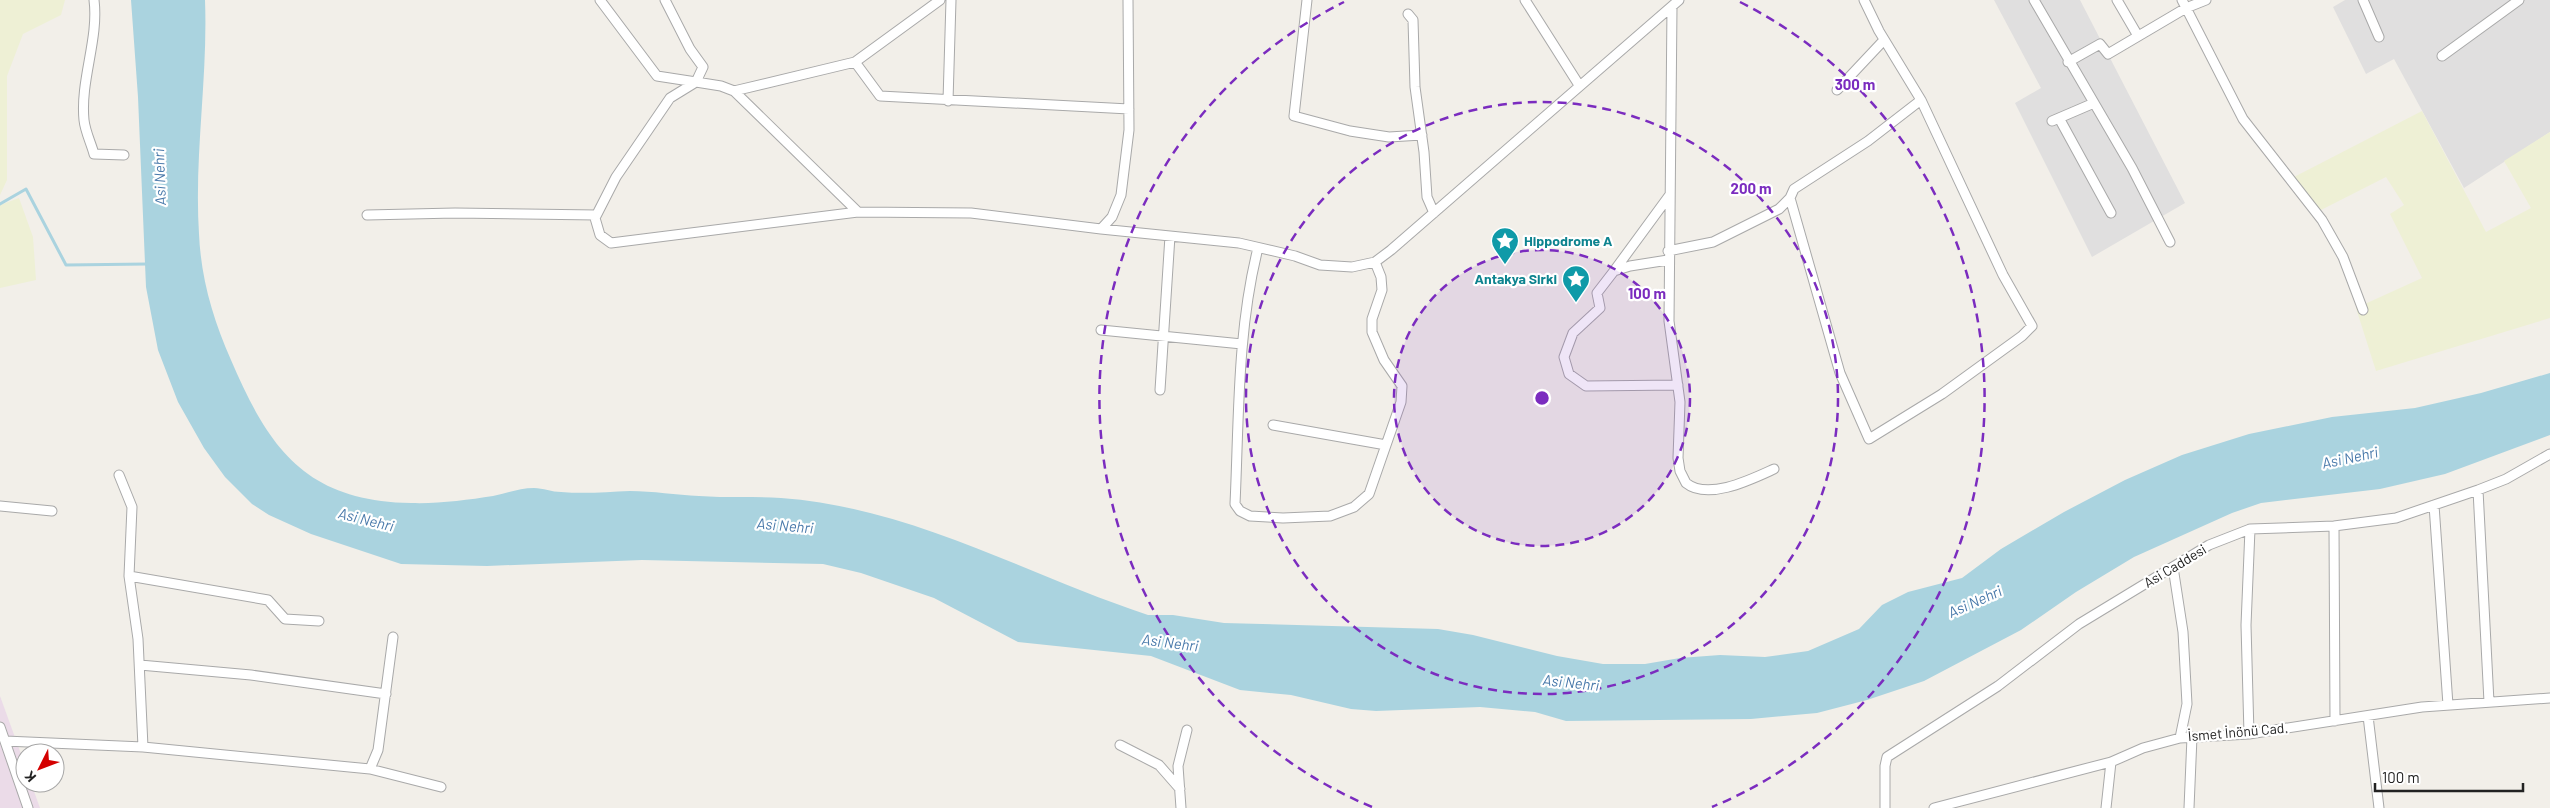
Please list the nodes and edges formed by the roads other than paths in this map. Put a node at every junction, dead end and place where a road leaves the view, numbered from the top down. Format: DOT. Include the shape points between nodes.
graph roads {
  1 [pos="94,0"];
  2 [pos="600,0"];
  3 [pos="665,0"];
  4 [pos="940,0"];
  5 [pos="951,0"];
  6 [pos="1128,0"];
  7 [pos="1307,0"];
  8 [pos="1525,0"];
  9 [pos="1679,0"];
  10 [pos="1864,0"];
  11 [pos="2034,0"];
  12 [pos="2117,0"];
  13 [pos="2206,0"];
  14 [pos="2364,0"];
  15 [pos="2519,0"];
  16 [pos="2184,4"];
  17 [pos="1672,7"];
  18 [pos="1408,14"];
  19 [pos="2138,36"];
  20 [pos="2379,37"];
  21 [pos="1884,40"];
  22 [pos="2442,56"];
  23 [pos="855,62"];
  24 [pos="2068,62"];
  25 [pos="696,82"];
  26 [pos="1579,85"];
  27 [pos="1837,90"];
  28 [pos="734,91"];
  29 [pos="1921,100"];
  30 [pos="948,101"];
  31 [pos="2094,103"];
  32 [pos="1129,110"];
  33 [pos="1422,135"];
  34 [pos="124,154"];
  35 [pos="1669,196"];
  36 [pos="1790,198"];
  37 [pos="858,212"];
  38 [pos="2111,212"];
  39 [pos="1434,213"];
  40 [pos="367,215"];
  41 [pos="596,215"];
  42 [pos="1101,229"];
  43 [pos="1170,236"];
  44 [pos="2170,242"];
  45 [pos="1258,248"];
  46 [pos="1668,256"];
  47 [pos="1375,262"];
  48 [pos="1614,271"];
  49 [pos="2363,310"];
  50 [pos="1101,330"];
  51 [pos="1163,335"];
  52 [pos="1242,344"];
  53 [pos="1678,385"];
  54 [pos="1160,390"];
  55 [pos="1273,426"];
  56 [pos="1386,445"];
  57 [pos="2550,454"];
  58 [pos="1774,469"];
  59 [pos="119,475"];
  60 [pos="2478,490"];
  61 [pos="0,506"];
  62 [pos="2434,506"];
  63 [pos="52,511"];
  64 [pos="2334,526"];
  65 [pos="2250,529"];
  66 [pos="2172,567"];
  67 [pos="129,576"];
  68 [pos="319,622"];
  69 [pos="393,637"];
  70 [pos="140,665"];
  71 [pos="386,694"];
  72 [pos="2550,698"];
  73 [pos="2489,702"];
  74 [pos="2448,705"];
  75 [pos="2368,716"];
  76 [pos="2335,721"];
  77 [pos="0,727"];
  78 [pos="1187,730"];
  79 [pos="2249,734"];
  80 [pos="2192,737"];
  81 [pos="2180,738"];
  82 [pos="5,741"];
  83 [pos="1120,745"];
  84 [pos="143,747"];
  85 [pos="2111,762"];
  86 [pos="370,769"];
  87 [pos="441,787"];
  88 [pos="1180,789"];
  89 [pos="28,808"];
  90 [pos="1181,808"];
  91 [pos="1885,808"];
  92 [pos="1934,808"];
  93 [pos="2106,808"];
  94 [pos="2190,808"];
  95 [pos="2379,808"];
  1 -- 34 [label="street" via="96,12 84,120 94,154"];
  2 -- 25 [label="street" via="657,76"];
  3 -- 25 [label="street" via="703,67"];
  4 -- 23 [label="street"];
  5 -- 30 [label="street"];
  6 -- 32 [label="street"];
  7 -- 33 [label="street" via="1294,116 1350,131 1389,137"];
  8 -- 26 [label="street"];
  9 -- 17 [label="street"];
  10 -- 21 [label="street"];
  11 -- 24 [label="street"];
  12 -- 19 [label="street"];
  13 -- 16 [label="street"];
  14 -- 20 [label="street"];
  15 -- 22 [label="street"];
  16 -- 19 [label="street"];
  16 -- 49 [label="street" via="2243,119 2322,220 2343,257"];
  17 -- 26 [label="street"];
  17 -- 35 [label="street"];
  18 -- 33 [label="street" via="1413,20 1415,87"];
  19 -- 24 [label="street" via="2108,54 2100,44"];
  21 -- 27 [label="street"];
  21 -- 29 [label="street"];
  23 -- 28 [label="street"];
  23 -- 30 [label="street" via="880,96"];
  24 -- 31 [label="street"];
  25 -- 28 [label="street"];
  25 -- 41 [label="street" via="670,98 616,177"];
  26 -- 39 [label="street"];
  28 -- 37 [label="street"];
  29 -- 36 [label="street" via="1868,141 1794,189"];
  29 -- 36 [label="street" via="2003,275 2032,326 1942,394 1869,439 1840,374"];
  30 -- 32 [label="street"];
  31 -- 38 [label="street" via="2055,119"];
  31 -- 44 [label="street"];
  32 -- 42 [label="street" via="1121,195 1112,217"];
  33 -- 39 [label="street" via="1427,197"];
  35 -- 46 [label="street"];
  35 -- 48 [label="street"];
  36 -- 46 [label="street" via="1779,209 1712,242"];
  37 -- 41 [label="street" via="612,243 602,238"];
  37 -- 42 [label="street" via="972,213"];
  39 -- 47 [label="street"];
  40 -- 41 [label="street"];
  42 -- 43 [label="street"];
  43 -- 45 [label="street"];
  43 -- 51 [label="street"];
  45 -- 47 [label="street" via="1320,265 1352,267"];
  45 -- 52 [label="street" via="1250,277"];
  46 -- 48 [label="street"];
  46 -- 53 [label="street" via="1669,321"];
  47 -- 56 [label="street" via="1382,290 1372,319 1372,332 1384,360 1402,386 1401,402"];
  48 -- 53 [label="street" via="1597,293 1600,308 1573,333 1564,356 1569,374 1586,386"];
  50 -- 51 [label="street"];
  51 -- 52 [label="street"];
  51 -- 54 [label="street"];
  52 -- 56 [label="street" via="1235,504 1240,511 1250,516 1282,518 1346,512 1369,494"];
  53 -- 58 [label="street" via="1681,419 1678,458 1686,483 1701,489 1730,487"];
  55 -- 56 [label="street"];
  57 -- 60 [label="street, Asi Caddesi"];
  59 -- 67 [label="street" via="132,507"];
  60 -- 62 [label="street, Asi Caddesi"];
  60 -- 73 [label="street"];
  61 -- 63 [label="street"];
  62 -- 64 [label="street, Asi Caddesi" via="2396,518"];
  62 -- 74 [label="street"];
  64 -- 65 [label="street, Asi Caddesi"];
  64 -- 76 [label="street"];
  65 -- 66 [label="street, Asi Caddesi" via="2210,545"];
  65 -- 79 [label="street" via="2246,625"];
  66 -- 81 [label="street" via="2183,632 2187,704"];
  66 -- 91 [label="street, Asi Caddesi" via="2080,624 1998,686 1887,757"];
  67 -- 68 [label="street" via="268,600 285,619"];
  67 -- 70 [label="street"];
  69 -- 71 [label="street"];
  70 -- 71 [label="street" via="251,675"];
  70 -- 84 [label="street"];
  71 -- 86 [label="street" via="378,750"];
  72 -- 73 [label="street, İsmet İnönü Cad."];
  73 -- 74 [label="street, İsmet İnönü Cad."];
  74 -- 75 [label="street, İsmet İnönü Cad."];
  75 -- 76 [label="street, İsmet İnönü Cad."];
  75 -- 95 [label="street"];
  76 -- 79 [label="street, İsmet İnönü Cad."];
  77 -- 82 [label="street"];
  78 -- 88 [label="street" via="1178,766"];
  79 -- 80 [label="street, İsmet İnönü Cad."];
  80 -- 81 [label="street, İsmet İnönü Cad."];
  80 -- 94 [label="street"];
  81 -- 85 [label="street, İsmet İnönü Cad." via="2143,748"];
  82 -- 84 [label="street"];
  82 -- 89 [label="street"];
  83 -- 88 [label="street" via="1159,765"];
  84 -- 86 [label="street"];
  85 -- 92 [label="street, İsmet İnönü Cad."];
  85 -- 93 [label="street"];
  86 -- 87 [label="street"];
  88 -- 90 [label="street"];
}
